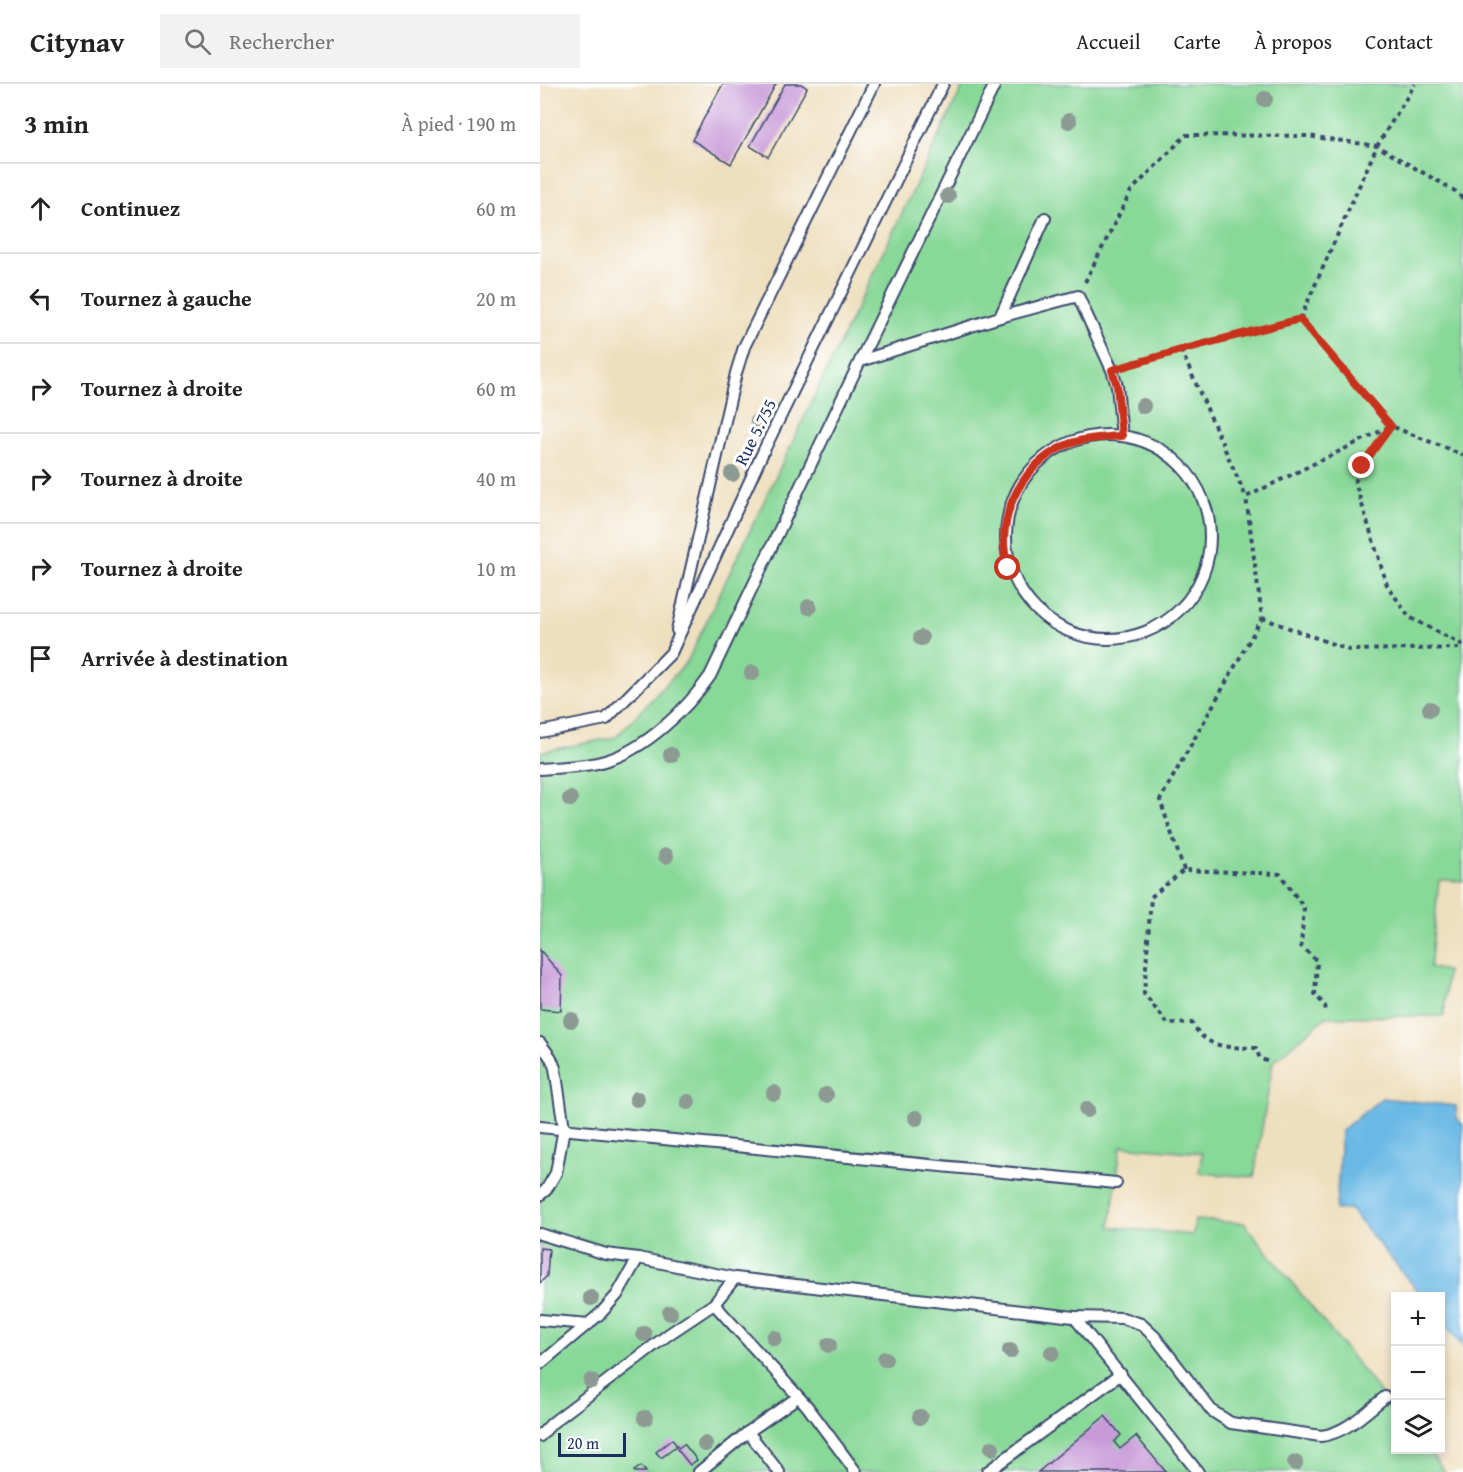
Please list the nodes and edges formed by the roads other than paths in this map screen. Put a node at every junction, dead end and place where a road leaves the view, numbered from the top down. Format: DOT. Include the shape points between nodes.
graph roads {
  1 [pos="874,84"];
  2 [pos="943,84"];
  3 [pos="995,84"];
  4 [pos="1044,218"];
  5 [pos="1000,317"];
  6 [pos="860,361"];
  7 [pos="1122,436"];
  8 [pos="671,653"];
  9 [pos="540,732"];
  10 [pos="540,769"];
  11 [pos="540,1043"];
  12 [pos="540,1127"];
  13 [pos="564,1128"];
  14 [pos="1116,1183"];
  15 [pos="540,1195"];
  16 [pos="540,1234"];
  17 [pos="638,1258"];
  18 [pos="735,1278"];
  19 [pos="714,1304"];
  20 [pos="1074,1317"];
  21 [pos="540,1320"];
  22 [pos="589,1324"];
  23 [pos="540,1364"];
  24 [pos="1121,1374"];
  25 [pos="798,1397"];
  26 [pos="1384,1397"];
  27 [pos="747,1432"];
  28 [pos="540,1436"];
  29 [pos="699,1472"];
  30 [pos="779,1472"];
  31 [pos="856,1472"];
  32 [pos="987,1472"];
  33 [pos="1198,1472"];
  1 -- 8 [label="lane" via="744,347"];
  2 -- 8 [label="lane, Rue 5.755" via="764,450"];
  3 -- 6 [label="lane"];
  4 -- 5 [label="lane"];
  5 -- 6 [label="lane"];
  5 -- 7 [label="lane" via="1078,296 1112,370"];
  6 -- 10 [label="lane" via="701,688 676,716 623,754 604,762"];
  7 -- 7 [label="lane" via="1072,443 1049,455 1029,472 1006,517 1004,543 1008,568 1018,592 1034,612 1055,627 1105,640 1151,628 1172,616 1202,579 1212,533 1200,487 1186,468 1168,453"];
  8 -- 9 [label="lane, Rue 5.755" via="606,719"];
  11 -- 13 [label="lane" via="555,1068"];
  12 -- 13 [label="lane"];
  13 -- 14 [label="lane"];
  13 -- 15 [label="lane" via="556,1173"];
  16 -- 17 [label="lane" via="606,1254"];
  17 -- 18 [label="lane"];
  17 -- 22 [label="lane" via="617,1295"];
  18 -- 19 [label="lane"];
  18 -- 20 [label="lane"];
  19 -- 25 [label="lane"];
  19 -- 28 [label="lane" via="660,1341"];
  20 -- 24 [label="lane"];
  20 -- 26 [label="lane" via="1122,1318 1141,1324 1212,1411 1231,1423 1334,1435"];
  21 -- 22 [label="lane"];
  22 -- 23 [label="lane"];
  24 -- 32 [label="lane"];
  24 -- 33 [label="lane"];
  25 -- 27 [label="lane"];
  25 -- 31 [label="lane"];
  27 -- 29 [label="lane"];
  27 -- 30 [label="lane"];
}
